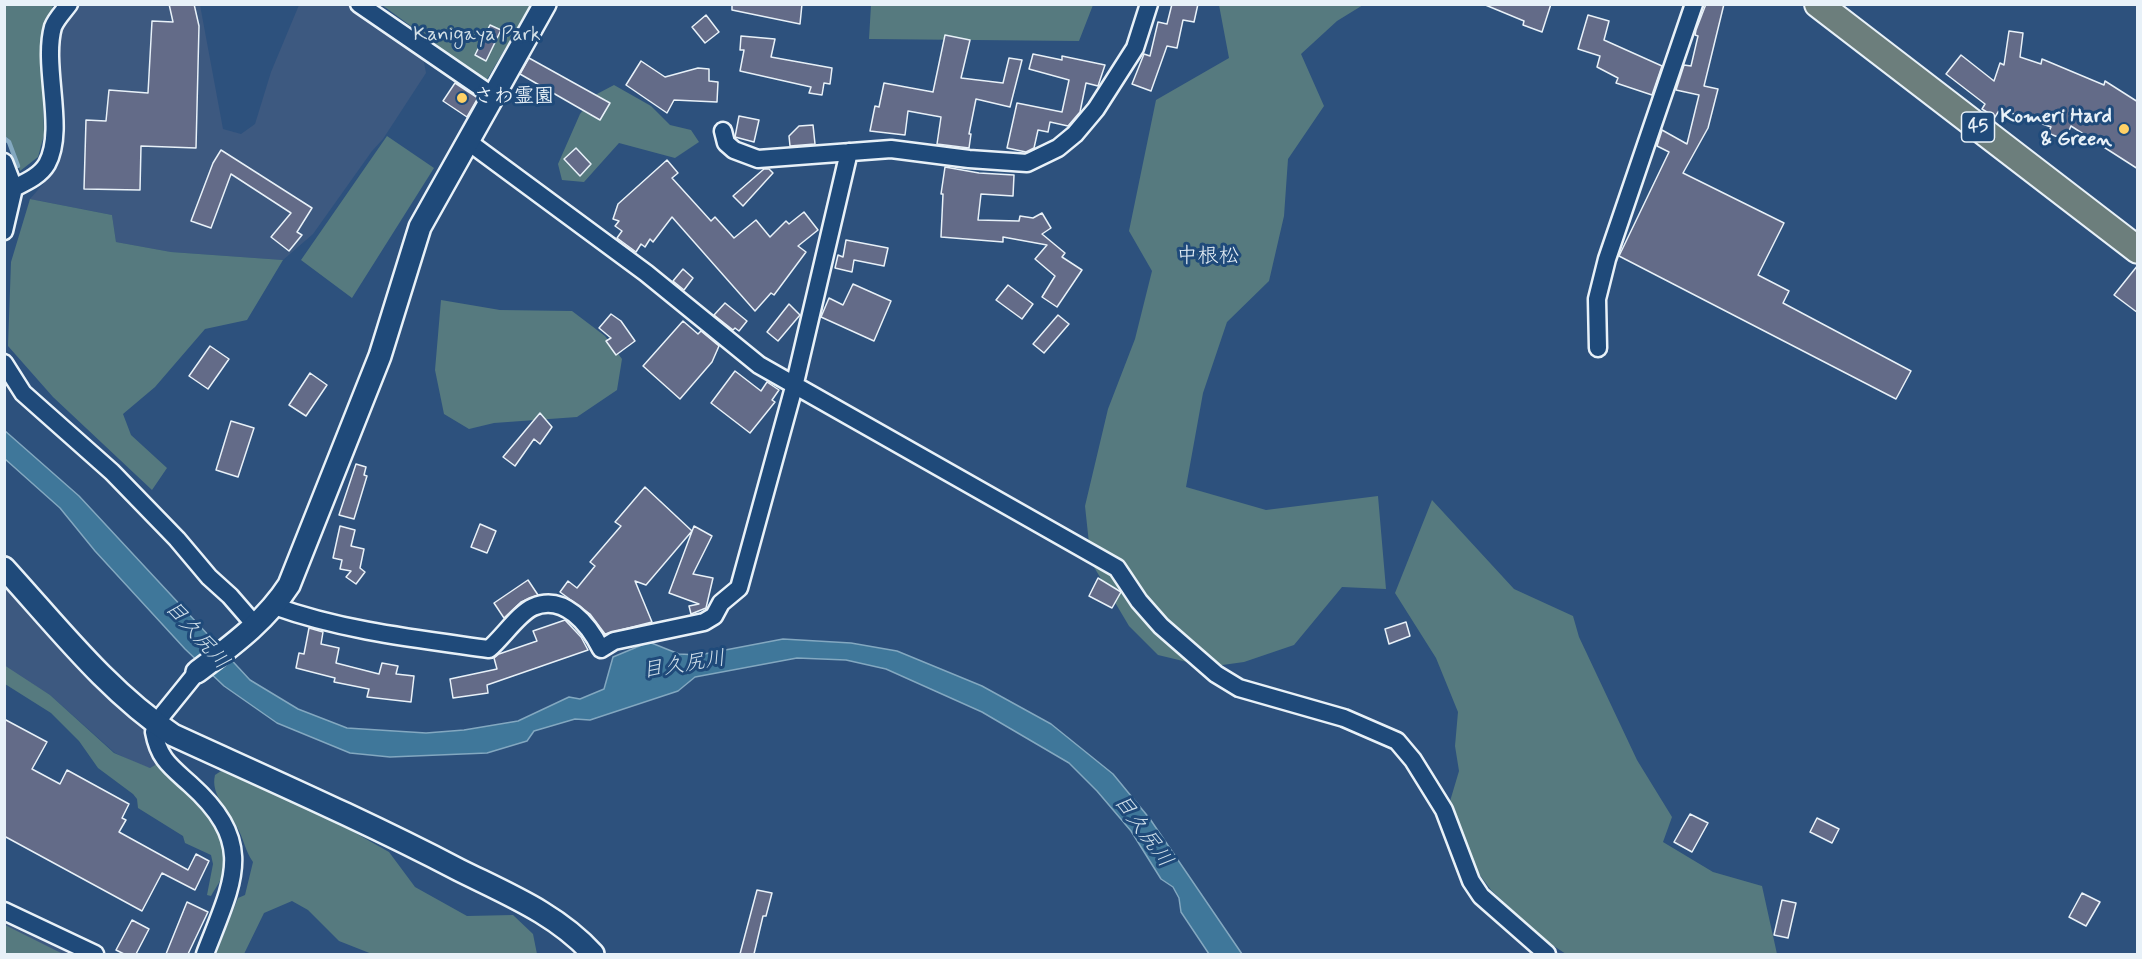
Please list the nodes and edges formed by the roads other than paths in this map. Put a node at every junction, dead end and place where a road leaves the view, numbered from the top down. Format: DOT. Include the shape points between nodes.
graph roads {
  1 [pos="69,4"];
  2 [pos="359,4"];
  3 [pos="545,4"];
  4 [pos="1149,4"];
  5 [pos="1694,4"];
  6 [pos="1818,4"];
  7 [pos="493,96"];
  8 [pos="723,131"];
  9 [pos="470,143"];
  10 [pos="849,152"];
  11 [pos="4,162"];
  12 [pos="14,188"];
  13 [pos="4,231"];
  14 [pos="2138,250"];
  15 [pos="1598,348"];
  16 [pos="4,363"];
  17 [pos="794,387"];
  18 [pos="4,567"];
  19 [pos="274,606"];
  20 [pos="251,630"];
  21 [pos="197,672"];
  22 [pos="156,724"];
  23 [pos="4,911"];
  24 [pos="95,954"];
  25 [pos="205,954"];
  26 [pos="593,954"];
  27 [pos="1547,954"];
  1 -- 12 [label="street" via="54,25 50,56 53,147 46,165 34,178"];
  2 -- 7 [label="street"];
  3 -- 7 [label="street"];
  4 -- 10 [label="street" via="1135,48 1096,109 1058,148 1027,163 891,149"];
  5 -- 15 [label="street" via="1607,259 1597,299"];
  6 -- 14 [label="main road, 45"];
  7 -- 9 [label="street"];
  8 -- 10 [label="street" via="726,143 734,150 758,159"];
  9 -- 17 [label="street" via="646,273 759,365"];
  9 -- 19 [label="street" via="420,227 355,422 297,567"];
  10 -- 17 [label="street"];
  11 -- 12 [label="street"];
  12 -- 13 [label="street"];
  16 -- 20 [label="street" via="23,393 112,472 230,596"];
  17 -- 19 [label="street" via="739,588 704,622 620,640 601,649 580,618 551,603 533,607 489,648 308,618"];
  17 -- 27 [label="street" via="1117,568 1161,626 1231,683 1344,718 1397,741 1444,810 1471,881 1481,896"];
  18 -- 22 [label="street" via="86,660"];
  19 -- 20 [label="street"];
  20 -- 21 [label="street"];
  21 -- 22 [label="street"];
  22 -- 25 [label="street" via="154,732 161,757 202,795 228,829 234,850 227,897"];
  22 -- 26 [label="street" via="538,908"];
  23 -- 24 [label="street"];
}
